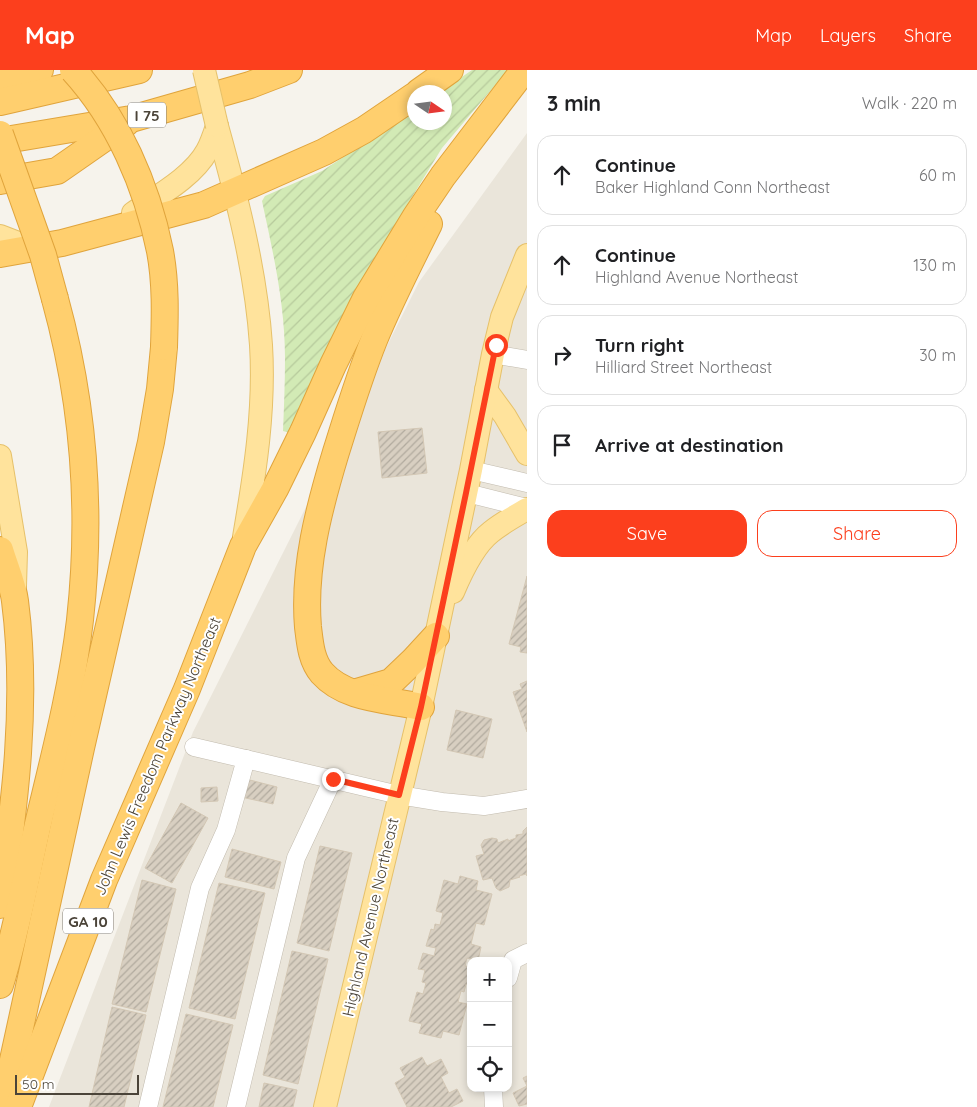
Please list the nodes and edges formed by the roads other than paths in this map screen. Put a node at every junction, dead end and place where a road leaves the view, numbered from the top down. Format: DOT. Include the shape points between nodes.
graph roads {
  1 [pos="40,70"];
  2 [pos="72,70"];
  3 [pos="139,70"];
  4 [pos="204,70"];
  5 [pos="289,70"];
  6 [pos="450,70"];
  7 [pos="524,70"];
  8 [pos="0,77"];
  9 [pos="429,85"];
  10 [pos="407,101"];
  11 [pos="0,102"];
  12 [pos="131,119"];
  13 [pos="0,134"];
  14 [pos="0,140"];
  15 [pos="470,140"];
  16 [pos="215,142"];
  17 [pos="0,181"];
  18 [pos="234,192"];
  19 [pos="106,232"];
  20 [pos="0,236"];
  21 [pos="54,245"];
  22 [pos="0,254"];
  23 [pos="527,255"];
  24 [pos="493,354"];
  25 [pos="527,360"];
  26 [pos="486,390"];
  27 [pos="527,454"];
  28 [pos="0,456"];
  29 [pos="471,470"];
  30 [pos="527,483"];
  31 [pos="466,493"];
  32 [pos="527,508"];
  33 [pos="243,546"];
  34 [pos="0,550"];
  35 [pos="15,600"];
  36 [pos="436,632"];
  37 [pos="353,694"];
  38 [pos="421,707"];
  39 [pos="194,747"];
  40 [pos="246,759"];
  41 [pos="333,779"];
  42 [pos="399,795"];
  43 [pos="527,799"];
  44 [pos="0,905"];
  45 [pos="527,953"];
  46 [pos="512,964"];
  47 [pos="0,985"];
  48 [pos="493,1092"];
  49 [pos="3,1107"];
  50 [pos="18,1107"];
  51 [pos="148,1107"];
  52 [pos="236,1107"];
  53 [pos="324,1107"];
  54 [pos="494,1107"];
  1 -- 8 [label="highway"];
  2 -- 49 [label="highway, bridge" via="120,138 144,194 160,252 166,312 164,347 151,442"];
  3 -- 11 [label="highway"];
  4 -- 16 [label="main road, bridge"];
  5 -- 12 [label="highway, I 75" via="250,85"];
  6 -- 9 [label="highway"];
  7 -- 15 [label="highway"];
  10 -- 18 [label="highway" via="324,152"];
  12 -- 14 [label="highway, I 75"];
  12 -- 17 [label="highway" via="57,171"];
  13 -- 47 [label="highway, bridge" via="43,255 65,335 80,427 86,504 80,621 70,684"];
  15 -- 33 [label="highway, John Lewis Freedom Parkway Northeast" via="416,216 366,298 275,489"];
  15 -- 37 [label="highway" via="374,341 327,483 310,558 307,588 313,658 332,683"];
  16 -- 18 [label="main road"];
  16 -- 19 [label="main road" via="181,179"];
  18 -- 19 [label="highway" via="204,205"];
  18 -- 33 [label="main road" via="257,302 262,376 257,456"];
  19 -- 21 [label="highway"];
  20 -- 21 [label="main road" via="26,246"];
  21 -- 22 [label="highway"];
  23 -- 24 [label="main road, Highland Avenue Northeast" via="502,316"];
  24 -- 25 [label="street"];
  24 -- 26 [label="main road, Highland Avenue Northeast"];
  26 -- 27 [label="main road"];
  26 -- 29 [label="main road, Highland Avenue Northeast"];
  28 -- 35 [label="main road" via="16,552"];
  29 -- 30 [label="street"];
  29 -- 31 [label="main road, Highland Avenue Northeast"];
  31 -- 32 [label="street"];
  31 -- 36 [label="main road, Highland Avenue Northeast"];
  32 -- 36 [label="main road" via="481,542 460,577"];
  33 -- 50 [label="highway, John Lewis Freedom Parkway Northeast / GA 10" via="187,689 104,880"];
  34 -- 35 [label="highway"];
  35 -- 44 [label="highway" via="20,681 19,747"];
  36 -- 37 [label="highway" via="391,682"];
  36 -- 38 [label="main road, Highland Avenue Northeast"];
  37 -- 38 [label="highway"];
  38 -- 42 [label="main road, Highland Avenue Northeast"];
  39 -- 40 [label="street"];
  40 -- 41 [label="street"];
  40 -- 51 [label="street" via="226,830 200,888"];
  41 -- 42 [label="street"];
  41 -- 52 [label="street" via="296,858"];
  42 -- 43 [label="street" via="484,806"];
  42 -- 53 [label="main road, Highland Avenue Northeast"];
  45 -- 46 [label="street"];
  48 -- 54 [label="street"];
}
